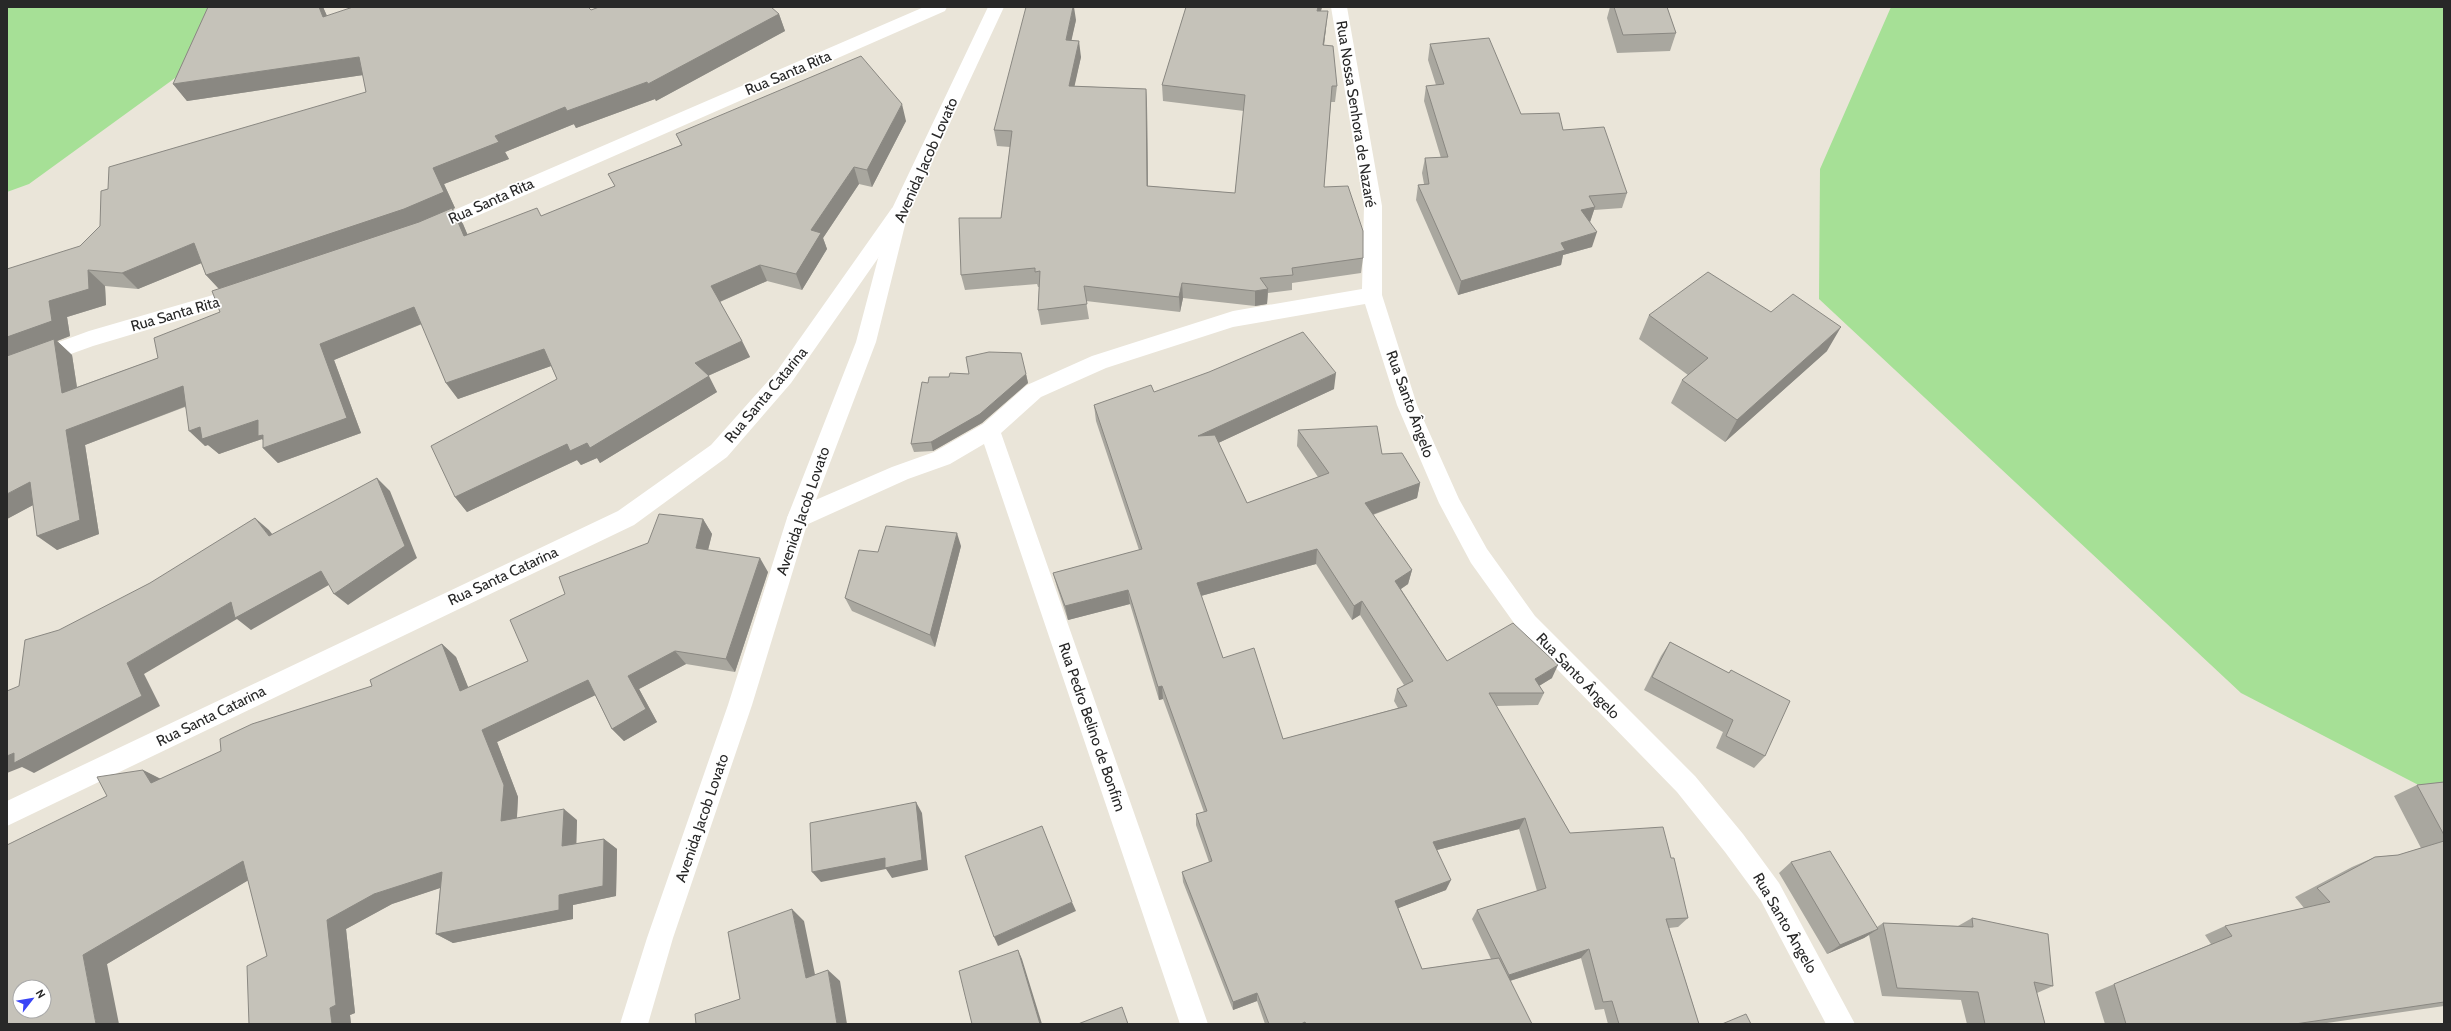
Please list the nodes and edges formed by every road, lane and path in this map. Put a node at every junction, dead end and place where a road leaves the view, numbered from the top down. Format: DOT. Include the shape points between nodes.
graph roads {
  1 [pos="939,7"];
  2 [pos="996,7"];
  3 [pos="1339,7"];
  4 [pos="899,213"];
  5 [pos="415,234"];
  6 [pos="260,288"];
  7 [pos="1372,294"];
  8 [pos="7,369"];
  9 [pos="990,430"];
  10 [pos="798,518"];
  11 [pos="7,814"];
  12 [pos="634,1024"];
  13 [pos="1194,1024"];
  14 [pos="1841,1024"];
  1 -- 5 [label="street, Rua Santa Rita"];
  2 -- 4 [label="street, Avenida Jacob Lovato"];
  3 -- 7 [label="street, Rua Nossa Senhora de Nazaré" via="1373,206"];
  4 -- 10 [label="street, Avenida Jacob Lovato" via="866,342"];
  4 -- 11 [label="street, Rua Santa Catarina" via="784,377 724,445 626,518"];
  6 -- 8 [label="street, Rua Santa Rita" via="89,339"];
  7 -- 9 [label="street" via="1233,319 1099,362 1034,391"];
  7 -- 14 [label="street, Rua Santo Ângelo" via="1407,405 1450,503 1479,556 1527,623 1686,784 1734,843 1770,892"];
  9 -- 10 [label="street" via="942,458 900,472"];
  9 -- 13 [label="street, Rua Pedro Belino de Bonfim"];
  10 -- 12 [label="street, Avenida Jacob Lovato" via="740,705 660,938"];
}
